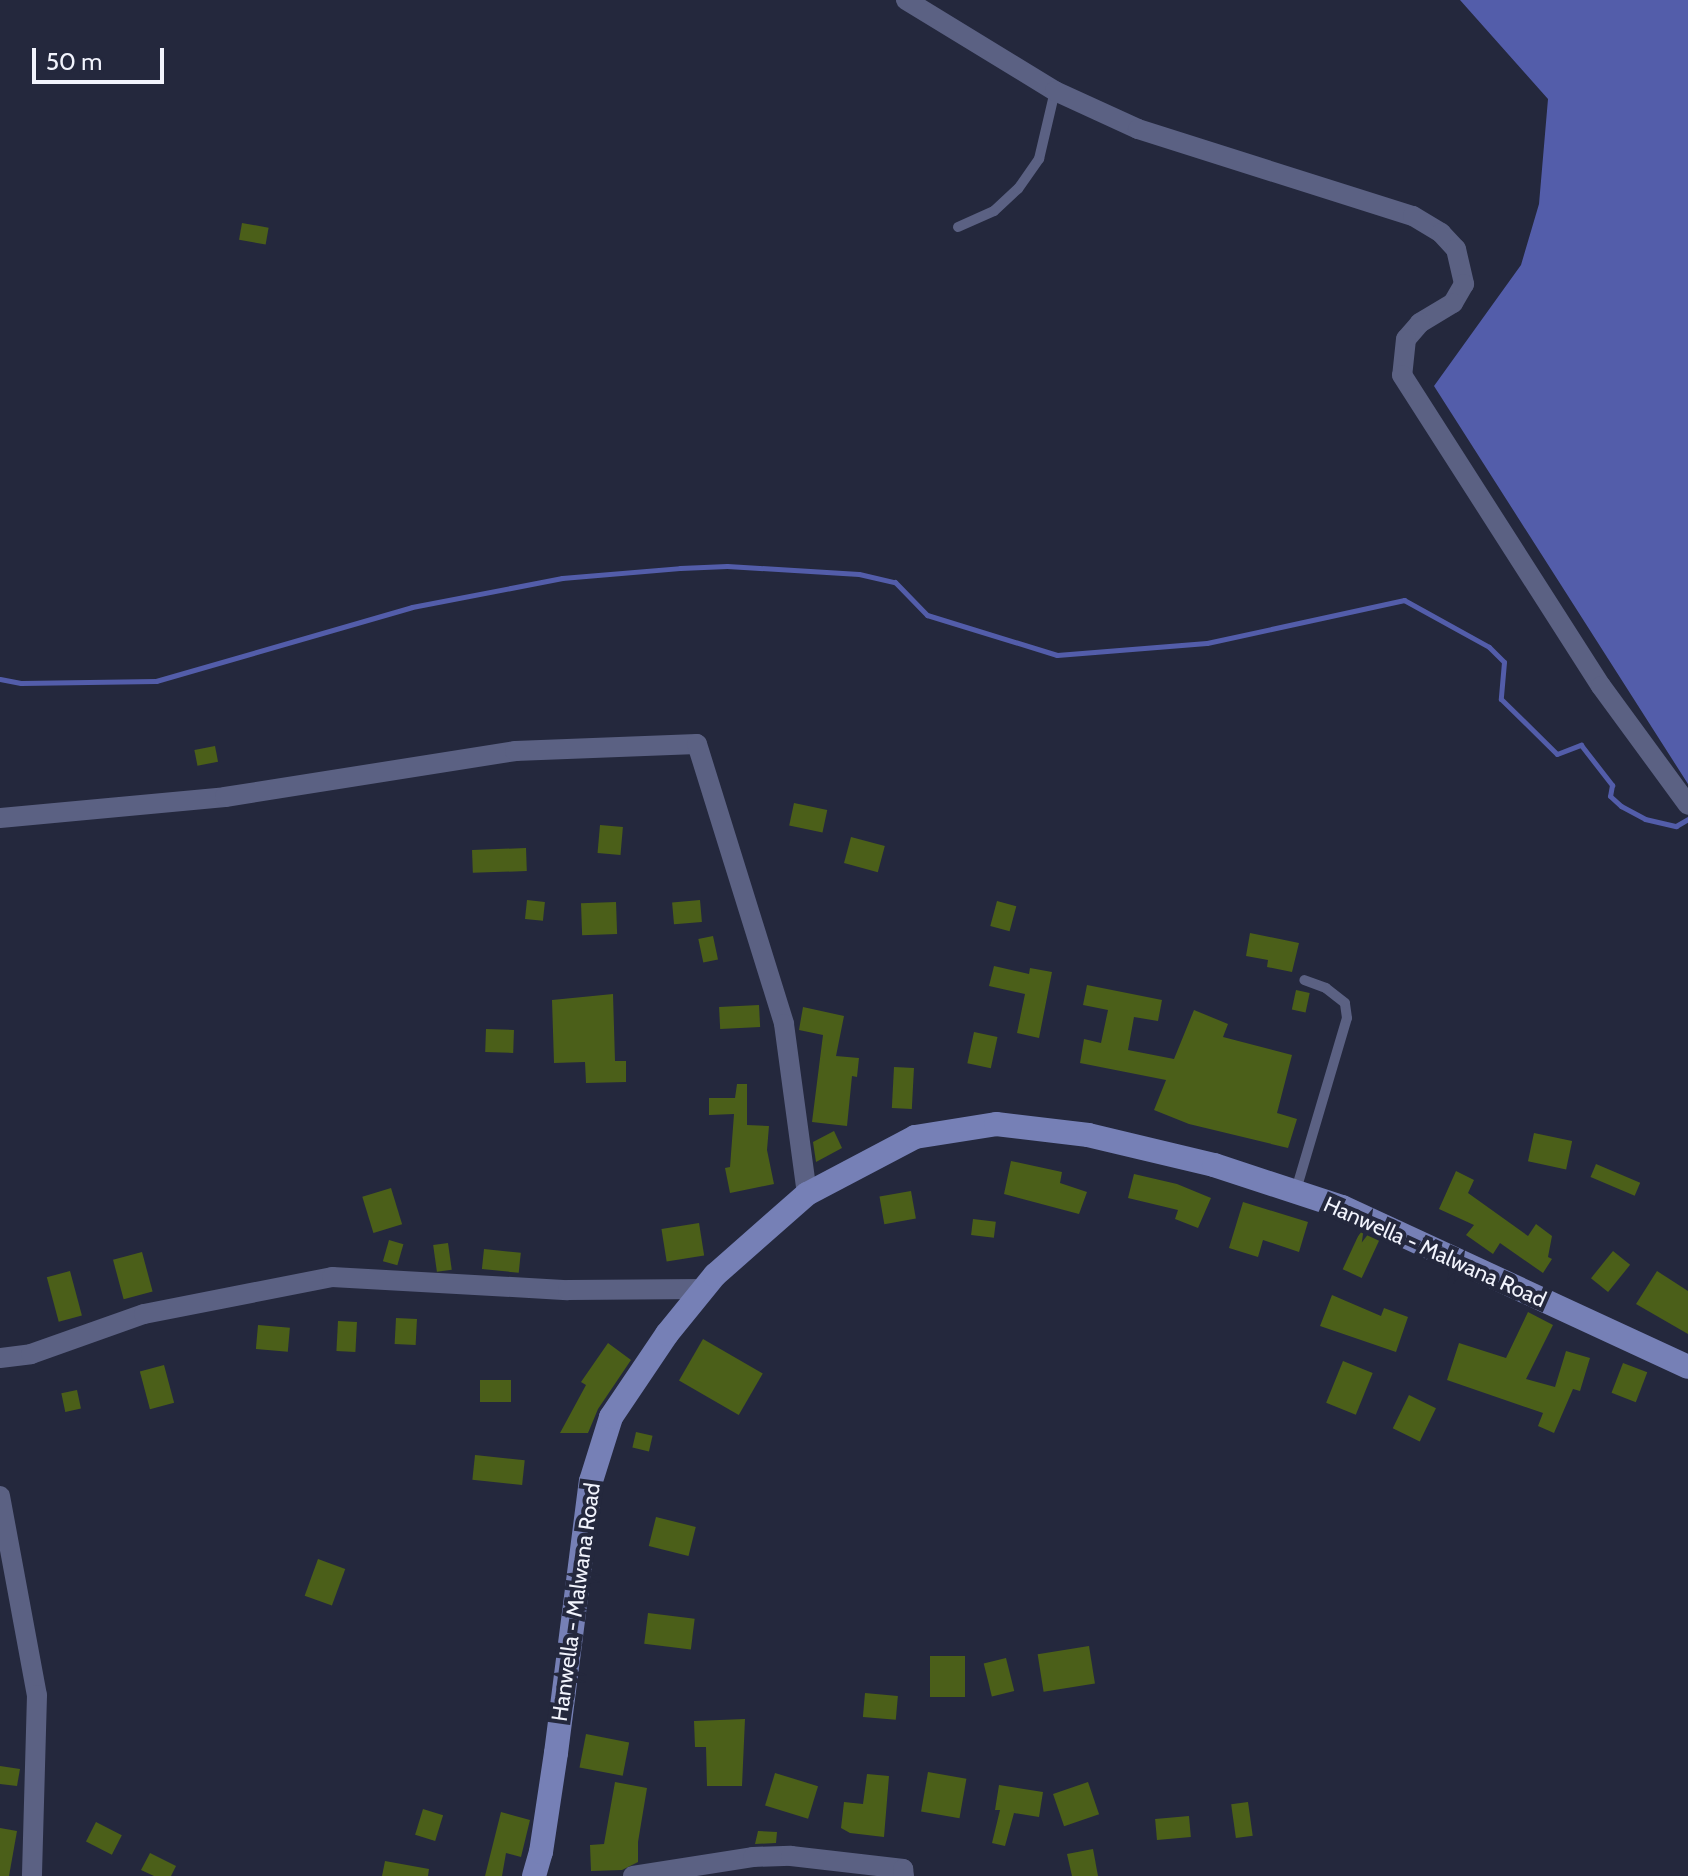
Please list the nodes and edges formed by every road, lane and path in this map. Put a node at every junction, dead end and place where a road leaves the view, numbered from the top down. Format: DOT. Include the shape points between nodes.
graph roads {
  1 [pos="906,0"];
  2 [pos="1055,91"];
  3 [pos="958,227"];
  4 [pos="1688,805"];
  5 [pos="0,818"];
  6 [pos="1304,980"];
  7 [pos="1295,1192"];
  8 [pos="807,1194"];
  9 [pos="705,1289"];
  10 [pos="0,1358"];
  11 [pos="1688,1367"];
  12 [pos="0,1496"];
  13 [pos="32,1876"];
  14 [pos="537,1876"];
  15 [pos="633,1876"];
  16 [pos="904,1876"];
  1 -- 2 [label="street"];
  2 -- 3 [label="lane" via="1039,159 1018,189 994,211"];
  2 -- 4 [label="street" via="1138,129 1413,216 1456,249 1464,284 1453,303 1420,323 1406,339 1402,375 1601,686"];
  5 -- 8 [label="street" via="225,797 515,751 697,744 784,1024"];
  6 -- 7 [label="lane" via="1345,1003 1347,1018"];
  7 -- 8 [label="street, Hanwella - Malwana Road" via="1214,1165 1088,1135 996,1124 915,1137"];
  7 -- 11 [label="street, Hanwella - Malwana Road" via="1342,1207"];
  8 -- 9 [label="street, Hanwella - Malwana Road"];
  9 -- 10 [label="street" via="568,1290 332,1277 144,1314 31,1354"];
  9 -- 14 [label="street, Hanwella - Malwana Road" via="611,1417 591,1481"];
  12 -- 13 [label="street" via="37,1695"];
  15 -- 16 [label="street" via="791,1856 903,1869"];
}
